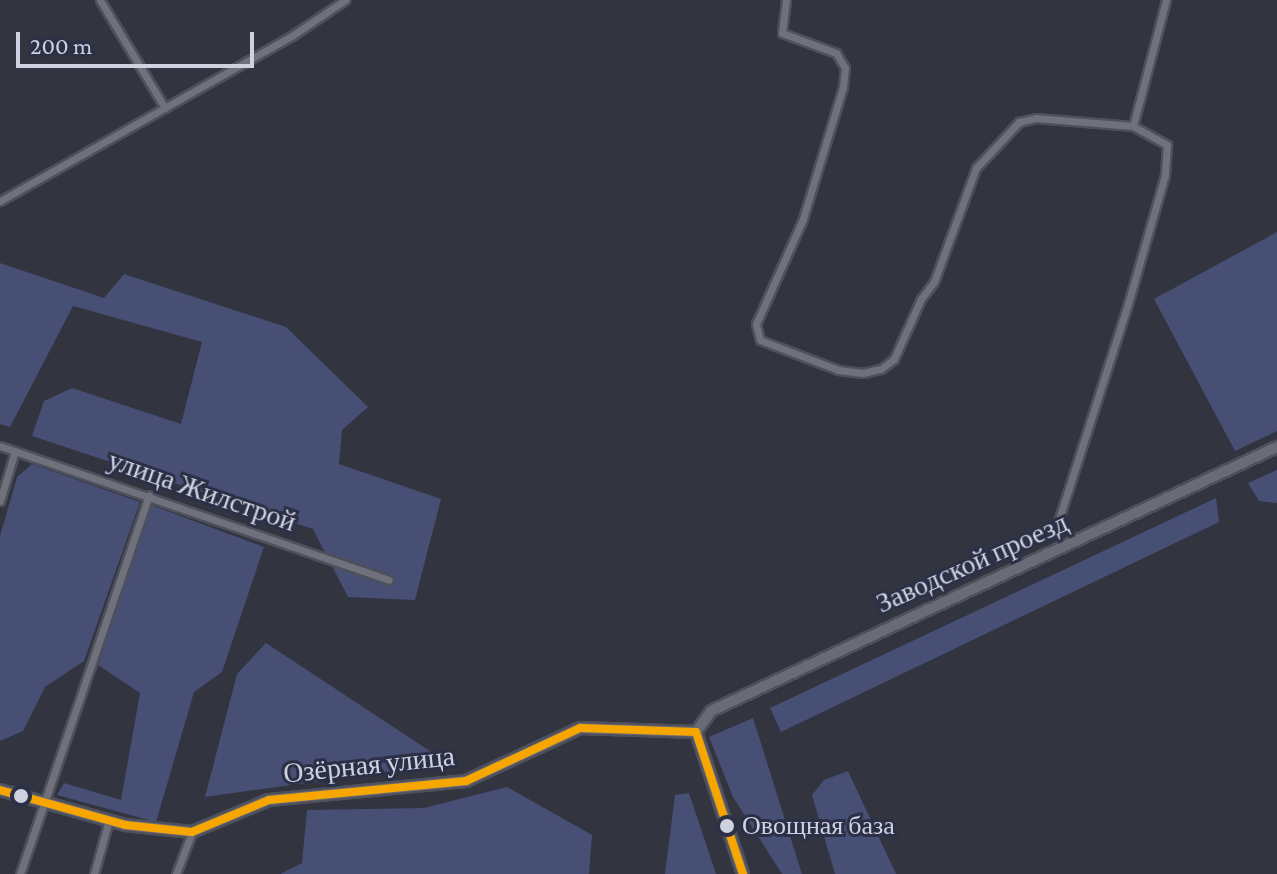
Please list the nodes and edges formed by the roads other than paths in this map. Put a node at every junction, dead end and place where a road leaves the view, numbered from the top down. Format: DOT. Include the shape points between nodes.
graph roads {
  1 [pos="100,0"];
  2 [pos="345,0"];
  3 [pos="786,0"];
  4 [pos="1166,0"];
  5 [pos="165,108"];
  6 [pos="1133,126"];
  7 [pos="0,201"];
  8 [pos="0,446"];
  9 [pos="1277,447"];
  10 [pos="15,451"];
  11 [pos="149,495"];
  12 [pos="0,501"];
  13 [pos="1058,522"];
  14 [pos="389,580"];
  15 [pos="696,732"];
  16 [pos="0,790"];
  17 [pos="43,804"];
  18 [pos="109,820"];
  19 [pos="192,832"];
  20 [pos="20,874"];
  21 [pos="94,874"];
  22 [pos="176,874"];
  23 [pos="743,874"];
  1 -- 5 [label="street"];
  2 -- 5 [label="street"];
  3 -- 6 [label="street" via="782,33 836,53 845,68 803,219 756,324 760,340 838,370 863,373 894,359 934,282 976,168 1019,122 1036,118"];
  4 -- 6 [label="street"];
  5 -- 7 [label="street"];
  6 -- 13 [label="street" via="1167,145 1165,175"];
  8 -- 10 [label="street, улица Жилстрой"];
  9 -- 15 [label="street, Заводской проезд" via="711,711"];
  10 -- 11 [label="street, улица Жилстрой"];
  10 -- 12 [label="street"];
  11 -- 14 [label="street, улица Жилстрой"];
  11 -- 17 [label="street"];
  15 -- 19 [label="street, Озёрная улица" via="580,728 466,781 269,800"];
  15 -- 23 [label="street"];
  16 -- 17 [label="street"];
  17 -- 18 [label="street"];
  17 -- 20 [label="street"];
  18 -- 19 [label="street"];
  18 -- 21 [label="street"];
  19 -- 22 [label="street"];
}
